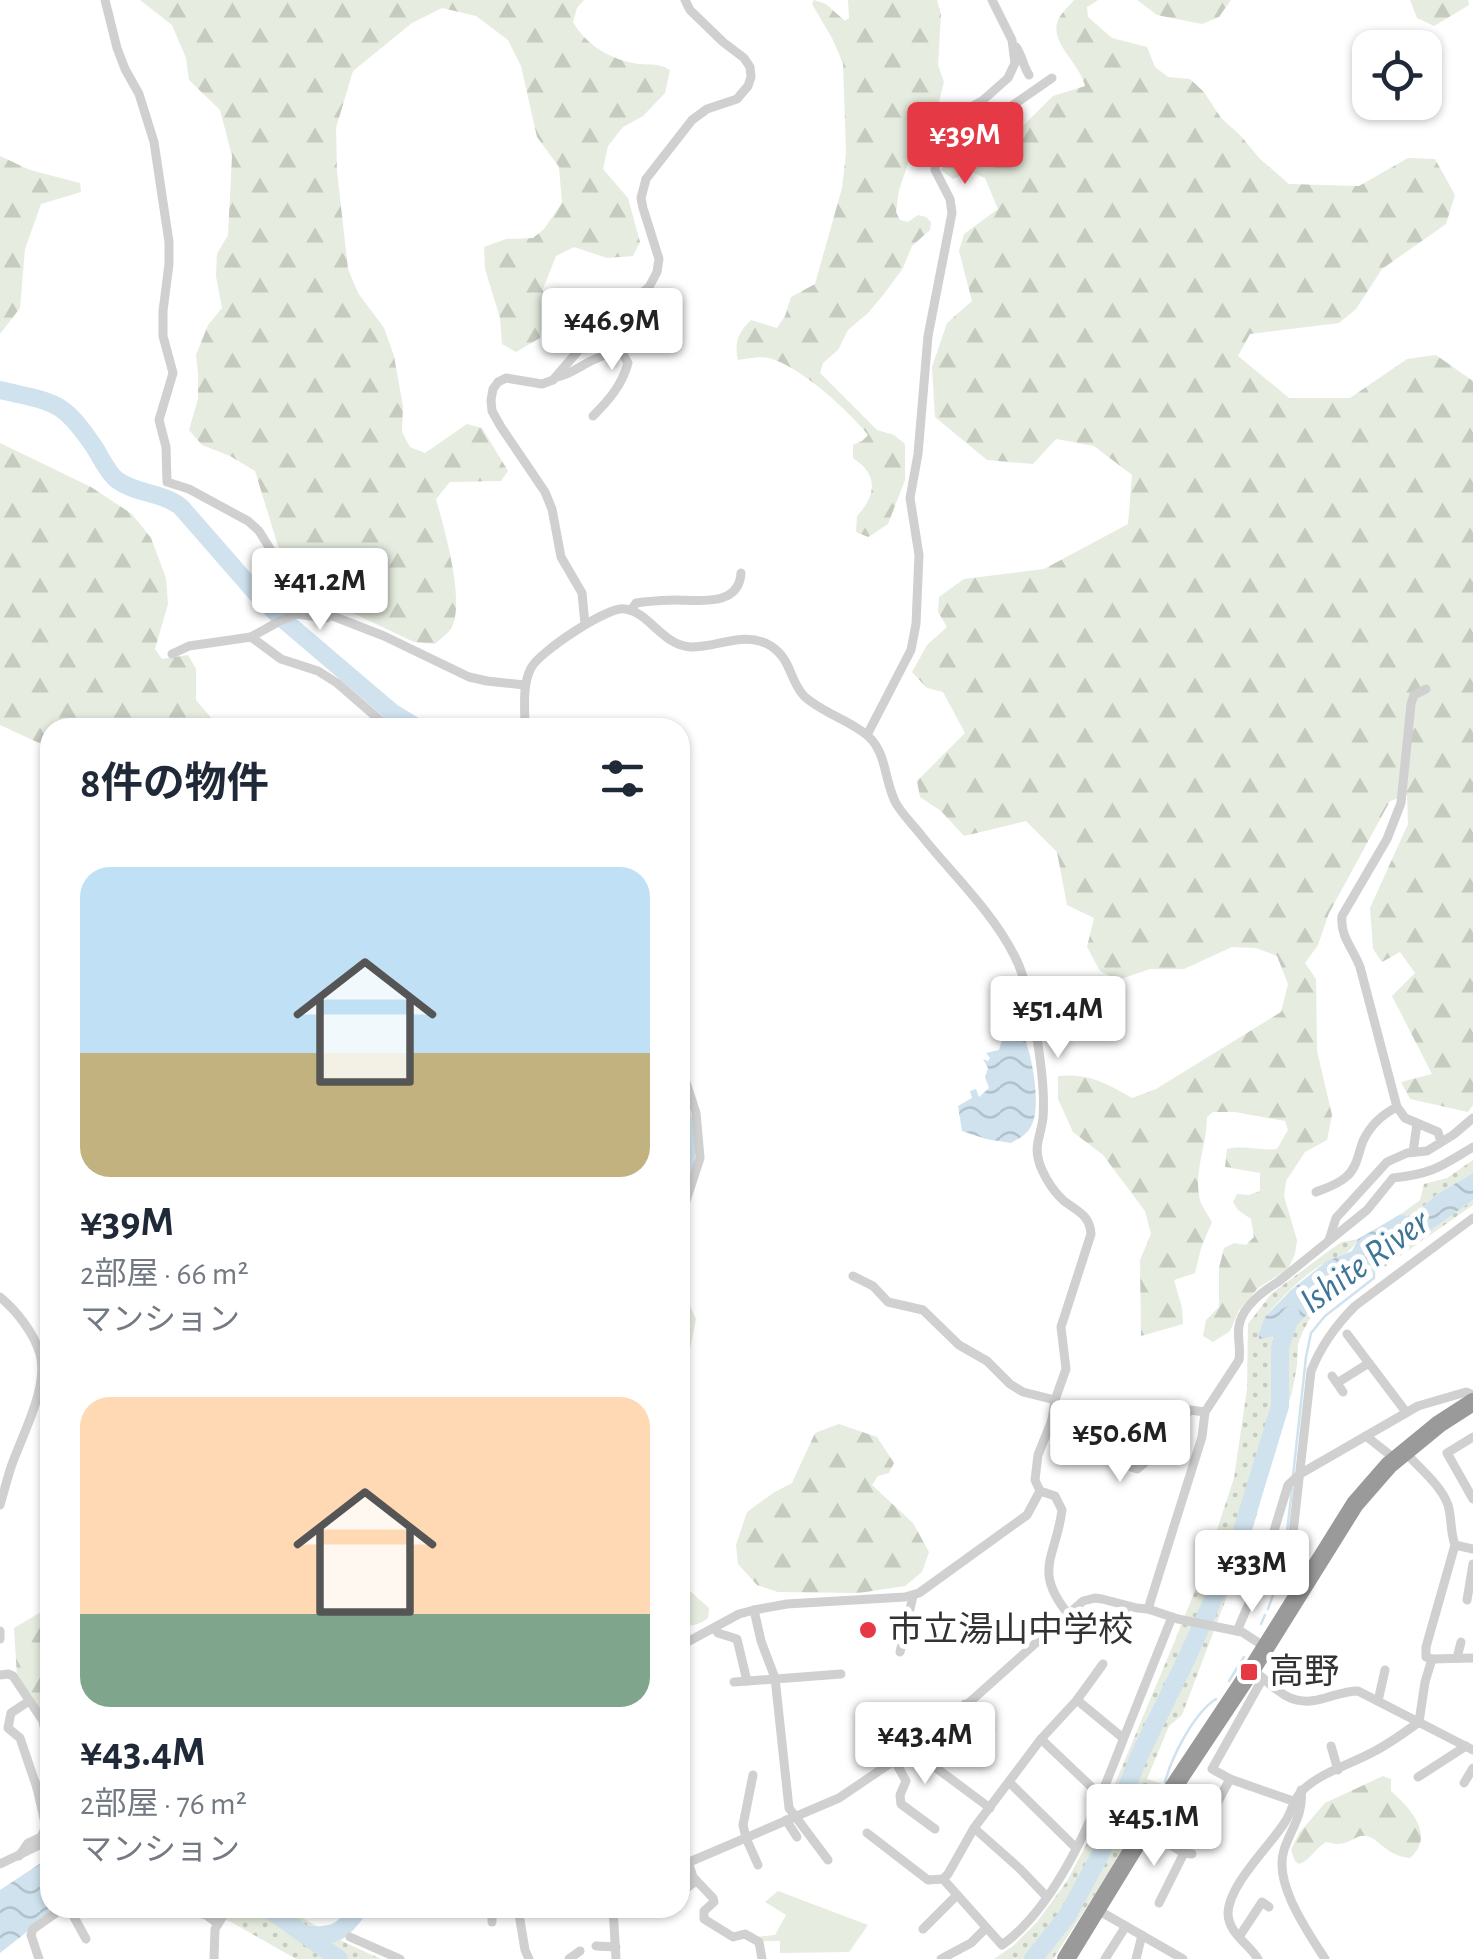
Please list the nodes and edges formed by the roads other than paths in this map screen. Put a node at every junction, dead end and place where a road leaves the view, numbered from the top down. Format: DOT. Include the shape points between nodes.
graph roads {
  1 [pos="105,0"];
  2 [pos="685,0"];
  3 [pos="992,0"];
  4 [pos="1013,46"];
  5 [pos="1028,75"];
  6 [pos="1052,78"];
  7 [pos="1005,81"];
  8 [pos="1018,102"];
  9 [pos="1005,123"];
  10 [pos="662,336"];
  11 [pos="615,350"];
  12 [pos="557,377"];
  13 [pos="594,416"];
  14 [pos="740,573"];
  15 [pos="284,603"];
  16 [pos="631,610"];
  17 [pos="332,616"];
  18 [pos="287,618"];
  19 [pos="585,624"];
  20 [pos="251,637"];
  21 [pos="172,654"];
  22 [pos="526,685"];
  23 [pos="1426,689"];
  24 [pos="377,718"];
  25 [pos="524,718"];
  26 [pos="867,735"];
  27 [pos="690,1095"];
  28 [pos="1398,1107"];
  29 [pos="1473,1118"];
  30 [pos="1417,1124"];
  31 [pos="1441,1142"];
  32 [pos="1473,1147"];
  33 [pos="1413,1152"];
  34 [pos="690,1188"];
  35 [pos="1316,1192"];
  36 [pos="1473,1218"];
  37 [pos="1328,1243"];
  38 [pos="853,1276"];
  39 [pos="0,1296"];
  40 [pos="1348,1334"];
  41 [pos="40,1354"];
  42 [pos="1370,1363"];
  43 [pos="40,1383"];
  44 [pos="1337,1384"];
  45 [pos="1473,1398"];
  46 [pos="1055,1400"];
  47 [pos="1204,1412"];
  48 [pos="1406,1412"];
  49 [pos="1052,1420"];
  50 [pos="1366,1436"];
  51 [pos="1473,1436"];
  52 [pos="1400,1456"];
  53 [pos="1300,1474"];
  54 [pos="1040,1492"];
  55 [pos="1472,1495"];
  56 [pos="0,1504"];
  57 [pos="1456,1546"];
  58 [pos="1473,1550"];
  59 [pos="1473,1564"];
  60 [pos="1310,1573"];
  61 [pos="912,1596"];
  62 [pos="1468,1600"];
  63 [pos="1127,1606"];
  64 [pos="1148,1609"];
  65 [pos="754,1610"];
  66 [pos="1068,1614"];
  67 [pos="1175,1618"];
  68 [pos="714,1628"];
  69 [pos="0,1631"];
  70 [pos="1237,1631"];
  71 [pos="1114,1633"];
  72 [pos="0,1640"];
  73 [pos="690,1641"];
  74 [pos="1461,1642"];
  75 [pos="1265,1647"];
  76 [pos="900,1652"];
  77 [pos="1457,1658"];
  78 [pos="1473,1658"];
  79 [pos="1432,1659"];
  80 [pos="1103,1664"];
  81 [pos="1385,1670"];
  82 [pos="841,1674"];
  83 [pos="1257,1674"];
  84 [pos="0,1675"];
  85 [pos="776,1678"];
  86 [pos="747,1681"];
  87 [pos="734,1682"];
  88 [pos="1077,1700"];
  89 [pos="30,1701"];
  90 [pos="1378,1702"];
  91 [pos="965,1704"];
  92 [pos="40,1716"];
  93 [pos="1419,1722"];
  94 [pos="991,1730"];
  95 [pos="1124,1738"];
  96 [pos="1041,1739"];
  97 [pos="1357,1744"];
  98 [pos="1331,1746"];
  99 [pos="1469,1748"];
  100 [pos="912,1750"];
  101 [pos="1366,1756"];
  102 [pos="895,1761"];
  103 [pos="1473,1768"];
  104 [pos="1338,1770"];
  105 [pos="753,1775"];
  106 [pos="1418,1777"];
  107 [pos="1230,1779"];
  108 [pos="1010,1783"];
  109 [pos="1464,1783"];
  110 [pos="40,1786"];
  111 [pos="37,1788"];
  112 [pos="1302,1790"];
  113 [pos="1102,1797"];
  114 [pos="40,1801"];
  115 [pos="1293,1802"];
  116 [pos="990,1808"];
  117 [pos="791,1818"];
  118 [pos="1209,1818"];
  119 [pos="974,1828"];
  120 [pos="935,1829"];
  121 [pos="1146,1830"];
  122 [pos="867,1833"];
  123 [pos="797,1837"];
  124 [pos="40,1838"];
  125 [pos="746,1838"];
  126 [pos="40,1845"];
  127 [pos="1076,1848"];
  128 [pos="19,1856"];
  129 [pos="828,1860"];
  130 [pos="690,1861"];
  131 [pos="0,1864"];
  132 [pos="758,1866"];
  133 [pos="690,1872"];
  134 [pos="943,1879"];
  135 [pos="696,1881"];
  136 [pos="690,1886"];
  137 [pos="957,1895"];
  138 [pos="1046,1898"];
  139 [pos="1159,1903"];
  140 [pos="1269,1907"];
  141 [pos="1096,1909"];
  142 [pos="51,1918"];
  143 [pos="72,1918"];
  144 [pos="212,1918"];
  145 [pos="222,1918"];
  146 [pos="492,1918"];
  147 [pos="520,1918"];
  148 [pos="615,1918"];
  149 [pos="219,1922"];
  150 [pos="492,1922"];
  151 [pos="1126,1926"];
  152 [pos="986,1928"];
  153 [pos="923,1929"];
  154 [pos="1142,1935"];
  155 [pos="350,1937"];
  156 [pos="1239,1937"];
  157 [pos="86,1940"];
  158 [pos="596,1946"];
  159 [pos="616,1947"];
  160 [pos="580,1951"];
  161 [pos="39,1959"];
  162 [pos="214,1959"];
  163 [pos="400,1959"];
  164 [pos="529,1959"];
  165 [pos="569,1959"];
  166 [pos="616,1959"];
  167 [pos="762,1959"];
  168 [pos="940,1959"];
  169 [pos="1066,1959"];
  170 [pos="1105,1959"];
  171 [pos="1136,1959"];
  172 [pos="1183,1959"];
  173 [pos="1258,1959"];
  174 [pos="1326,1959"];
  1 -- 17 [label="street" via="154,142 169,242 162,311 173,373 159,420 167,482 248,521 306,603"];
  2 -- 12 [label="street" via="744,58 748,86 737,99 692,120 646,179 641,198 658,272"];
  3 -- 4 [label="street"];
  4 -- 5 [label="street"];
  4 -- 7 [label="street" via="1015,62"];
  6 -- 8 [label="street"];
  7 -- 8 [label="street"];
  7 -- 26 [label="street" via="971,107 934,163 952,213 928,336 910,498 919,555 916,624 912,650"];
  8 -- 9 [label="street"];
  10 -- 11 [label="street"];
  11 -- 12 [label="street"];
  11 -- 13 [label="street" via="628,363 624,379"];
  12 -- 19 [label="street" via="542,384 506,378 490,400 546,492 561,557 582,593"];
  14 -- 16 [label="street" via="740,582 720,600 643,602"];
  15 -- 18 [label="street"];
  16 -- 19 [label="street"];
  16 -- 26 [label="street" via="674,643 744,639 772,647 804,695"];
  17 -- 18 [label="street"];
  17 -- 22 [label="street" via="469,677"];
  18 -- 20 [label="street"];
  19 -- 22 [label="street" via="534,663"];
  20 -- 21 [label="street"];
  20 -- 24 [label="street" via="281,659 318,671"];
  22 -- 25 [label="street"];
  23 -- 28 [label="street" via="1410,704 1394,824 1341,928 1360,966"];
  26 -- 46 [label="street" via="878,747 895,803 989,916 1022,974 1042,1094 1036,1148 1054,1190 1086,1217 1091,1234 1061,1327 1066,1368"];
  27 -- 34 [label="street" via="700,1158"];
  28 -- 30 [label="street"];
  28 -- 35 [label="street" via="1370,1129 1348,1176"];
  29 -- 31 [label="street"];
  30 -- 31 [label="street" via="1438,1132"];
  30 -- 33 [label="street"];
  31 -- 33 [label="street"];
  32 -- 37 [label="street" via="1435,1170 1393,1178"];
  33 -- 37 [label="street" via="1387,1162 1350,1200"];
  36 -- 53 [label="street" via="1355,1306 1318,1352"];
  37 -- 47 [label="street" via="1247,1310 1239,1326 1239,1360"];
  38 -- 46 [label="street" via="888,1302 930,1314 1023,1392"];
  39 -- 41 [label="street"];
  40 -- 42 [label="street"];
  42 -- 44 [label="street"];
  42 -- 48 [label="street"];
  43 -- 56 [label="street"];
  45 -- 48 [label="street" via="1466,1392"];
  45 -- 52 [label="highway"];
  46 -- 49 [label="street"];
  47 -- 49 [label="street" via="1190,1410 1174,1438 1137,1469 1121,1460 1111,1423 1082,1434"];
  47 -- 64 [label="street"];
  48 -- 50 [label="street"];
  49 -- 54 [label="street" via="1035,1469"];
  50 -- 52 [label="street"];
  50 -- 53 [label="street"];
  51 -- 55 [label="street" via="1447,1453"];
  52 -- 57 [label="street" via="1448,1503"];
  52 -- 60 [label="highway" via="1355,1504"];
  53 -- 60 [label="street" via="1290,1560"];
  53 -- 70 [label="street" via="1288,1485"];
  54 -- 61 [label="street" via="1026,1516"];
  54 -- 66 [label="street" via="1054,1496 1062,1510 1048,1578"];
  57 -- 58 [label="street"];
  57 -- 79 [label="street" via="1426,1648"];
  59 -- 62 [label="street"];
  60 -- 75 [label="highway"];
  61 -- 65 [label="street"];
  61 -- 76 [label="street"];
  63 -- 64 [label="street"];
  63 -- 66 [label="street" via="1090,1598"];
  63 -- 71 [label="street"];
  64 -- 67 [label="street"];
  65 -- 68 [label="street"];
  65 -- 85 [label="street"];
  66 -- 91 [label="street"];
  67 -- 70 [label="street"];
  67 -- 95 [label="street"];
  68 -- 73 [label="street"];
  68 -- 86 [label="street" via="737,1639"];
  69 -- 72 [label="street"];
  70 -- 75 [label="street"];
  74 -- 77 [label="street"];
  75 -- 83 [label="highway"];
  77 -- 78 [label="street"];
  77 -- 79 [label="street"];
  79 -- 93 [label="street"];
  80 -- 88 [label="street"];
  81 -- 90 [label="street"];
  82 -- 85 [label="street"];
  83 -- 90 [label="street" via="1299,1702 1350,1691"];
  83 -- 107 [label="street" via="1212,1769"];
  83 -- 121 [label="highway"];
  84 -- 89 [label="street" via="13,1676"];
  85 -- 86 [label="street"];
  85 -- 117 [label="street"];
  86 -- 87 [label="street"];
  88 -- 95 [label="street"];
  88 -- 96 [label="street"];
  89 -- 92 [label="street"];
  89 -- 111 [label="street" via="11,1713 8,1728 20,1738"];
  90 -- 93 [label="street"];
  91 -- 94 [label="street"];
  91 -- 100 [label="street"];
  93 -- 99 [label="street"];
  93 -- 101 [label="street"];
  95 -- 113 [label="street"];
  96 -- 108 [label="street"];
  96 -- 113 [label="street"];
  97 -- 101 [label="street"];
  98 -- 104 [label="street"];
  99 -- 106 [label="street"];
  100 -- 102 [label="street"];
  100 -- 116 [label="street"];
  101 -- 104 [label="street"];
  102 -- 117 [label="street" via="839,1798"];
  102 -- 120 [label="street" via="906,1781 901,1804"];
  103 -- 109 [label="street"];
  104 -- 112 [label="street"];
  105 -- 125 [label="street"];
  107 -- 115 [label="street"];
  107 -- 118 [label="street"];
  108 -- 116 [label="street"];
  108 -- 127 [label="street"];
  110 -- 111 [label="street"];
  111 -- 114 [label="street"];
  112 -- 115 [label="street"];
  112 -- 174 [label="street" via="1297,1826 1281,1862 1292,1900"];
  113 -- 127 [label="street"];
  115 -- 156 [label="street" via="1232,1900 1228,1912"];
  116 -- 119 [label="street"];
  117 -- 123 [label="street"];
  117 -- 125 [label="street"];
  117 -- 129 [label="street"];
  119 -- 134 [label="street"];
  119 -- 138 [label="street"];
  121 -- 139 [label="street" via="1188,1853"];
  121 -- 141 [label="highway"];
  122 -- 134 [label="street" via="928,1880"];
  124 -- 128 [label="street"];
  125 -- 130 [label="street"];
  125 -- 132 [label="street"];
  126 -- 128 [label="street"];
  127 -- 138 [label="street"];
  128 -- 131 [label="street"];
  133 -- 135 [label="street"];
  134 -- 137 [label="street"];
  135 -- 136 [label="street"];
  135 -- 167 [label="street" via="714,1898 704,1919 734,1937 745,1934 759,1942"];
  137 -- 152 [label="street"];
  137 -- 153 [label="street"];
  138 -- 152 [label="street" via="1004,1944"];
  140 -- 156 [label="street" via="1262,1902"];
  141 -- 151 [label="street"];
  141 -- 169 [label="highway"];
  142 -- 161 [label="street" via="31,1935"];
  143 -- 157 [label="street"];
  144 -- 149 [label="street"];
  145 -- 149 [label="street"];
  146 -- 150 [label="street"];
  147 -- 164 [label="street"];
  148 -- 159 [label="street"];
  149 -- 162 [label="street"];
  151 -- 154 [label="street"];
  151 -- 170 [label="street"];
  152 -- 168 [label="street"];
  154 -- 171 [label="street"];
  154 -- 172 [label="street"];
  155 -- 163 [label="street"];
  156 -- 173 [label="street"];
  158 -- 159 [label="street"];
  159 -- 166 [label="street"];
  160 -- 165 [label="street"];
}
